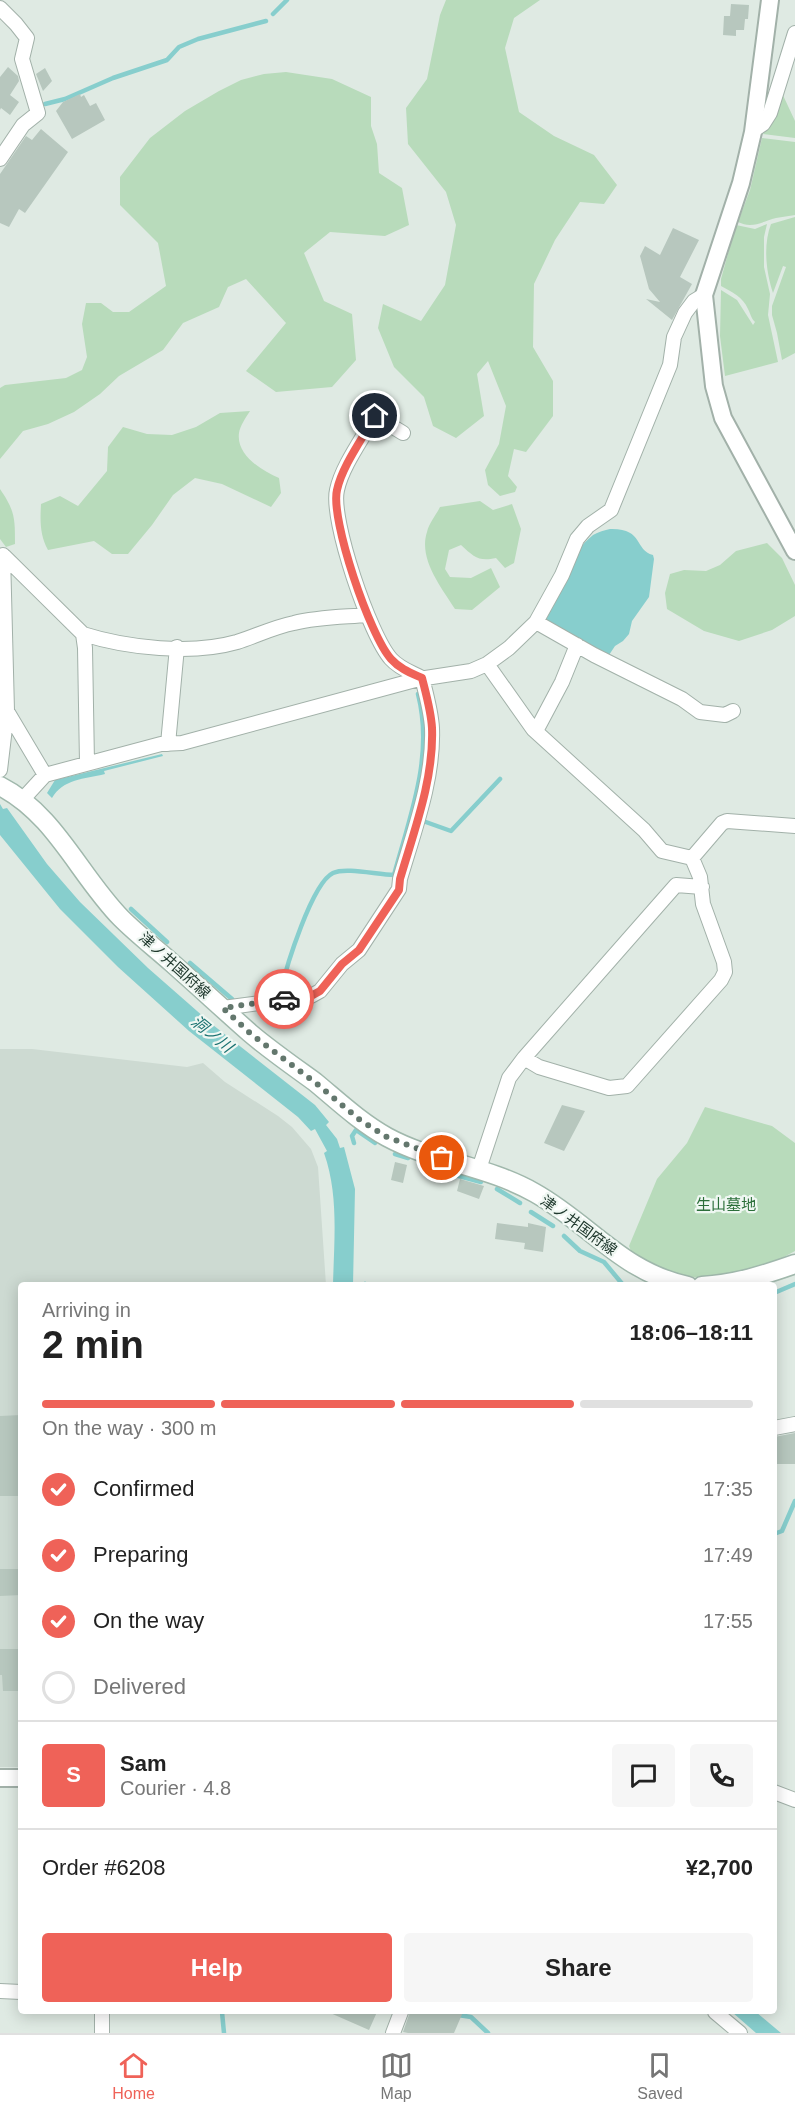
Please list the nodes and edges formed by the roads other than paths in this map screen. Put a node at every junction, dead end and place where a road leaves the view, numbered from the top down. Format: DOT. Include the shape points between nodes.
graph roads {
  1 [pos="770,0"];
  2 [pos="0,8"];
  3 [pos="795,33"];
  4 [pos="754,130"];
  5 [pos="0,159"];
  6 [pos="704,295"];
  7 [pos="403,434"];
  8 [pos="795,551"];
  9 [pos="2,553"];
  10 [pos="367,615"];
  11 [pos="536,622"];
  12 [pos="83,634"];
  13 [pos="577,645"];
  14 [pos="177,647"];
  15 [pos="488,664"];
  16 [pos="422,678"];
  17 [pos="7,711"];
  18 [pos="733,711"];
  19 [pos="536,731"];
  20 [pos="168,744"];
  21 [pos="87,763"];
  22 [pos="0,770"];
  23 [pos="45,775"];
  24 [pos="3,787"];
  25 [pos="23,799"];
  26 [pos="738,808"];
  27 [pos="732,821"];
  28 [pos="795,826"];
  29 [pos="692,858"];
  30 [pos="702,887"];
  31 [pos="223,1008"];
  32 [pos="524,1058"];
  33 [pos="479,1169"];
  34 [pos="795,1264"];
  35 [pos="644,1278"];
  36 [pos="672,1282"];
  37 [pos="736,1282"];
  38 [pos="795,1424"];
  39 [pos="777,1427"];
  40 [pos="0,1778"];
  41 [pos="18,1778"];
  42 [pos="777,1793"];
  43 [pos="795,1800"];
  44 [pos="0,1991"];
  45 [pos="18,1992"];
  46 [pos="102,2014"];
  47 [pos="400,2014"];
  48 [pos="717,2014"];
  49 [pos="102,2033"];
  50 [pos="393,2033"];
  51 [pos="740,2033"];
  1 -- 4 [label="street"];
  2 -- 5 [label="street" via="27,39 21,58 38,113 23,125"];
  3 -- 4 [label="street" via="770,113"];
  4 -- 6 [label="street"];
  6 -- 8 [label="street" via="713,382 723,418"];
  6 -- 11 [label="street" via="685,313 670,365 611,510 588,526 578,539"];
  7 -- 10 [label="street" via="375,416 337,491 337,512"];
  9 -- 12 [label="street"];
  9 -- 17 [label="street"];
  10 -- 14 [label="street" via="294,622 235,643"];
  10 -- 16 [label="street" via="390,658 400,668"];
  11 -- 13 [label="street"];
  11 -- 15 [label="street"];
  12 -- 14 [label="street" via="120,645"];
  12 -- 21 [label="street"];
  13 -- 18 [label="street" via="700,712 725,715"];
  13 -- 19 [label="street"];
  14 -- 20 [label="street"];
  15 -- 16 [label="street" via="471,671"];
  15 -- 19 [label="street"];
  16 -- 20 [label="street"];
  16 -- 31 [label="street" via="432,727 430,761 399,890 359,950 320,991 311,996"];
  17 -- 22 [label="street"];
  17 -- 23 [label="street"];
  19 -- 29 [label="street" via="662,851"];
  20 -- 21 [label="street"];
  21 -- 23 [label="street"];
  23 -- 25 [label="street"];
  24 -- 25 [label="main road, 津ノ井国府線"];
  25 -- 31 [label="main road, 津ノ井国府線" via="39,813 121,917"];
  26 -- 27 [label="street"];
  27 -- 28 [label="street"];
  27 -- 29 [label="street" via="722,823"];
  29 -- 30 [label="street"];
  30 -- 32 [label="street" via="676,885"];
  30 -- 32 [label="street" via="703,904 725,972 627,1086 609,1088"];
  31 -- 33 [label="main road, 津ノ井国府線" via="360,1120 387,1137"];
  32 -- 33 [label="street" via="509,1078"];
  33 -- 35 [label="main road, 津ノ井国府線" via="535,1193 630,1263"];
  34 -- 37 [label="main road"];
  35 -- 36 [label="main road, 津ノ井国府線"];
  38 -- 39 [label="street"];
  40 -- 41 [label="street"];
  42 -- 43 [label="street"];
  44 -- 45 [label="street"];
  46 -- 49 [label="street"];
  47 -- 50 [label="street"];
  48 -- 51 [label="street"];
}
